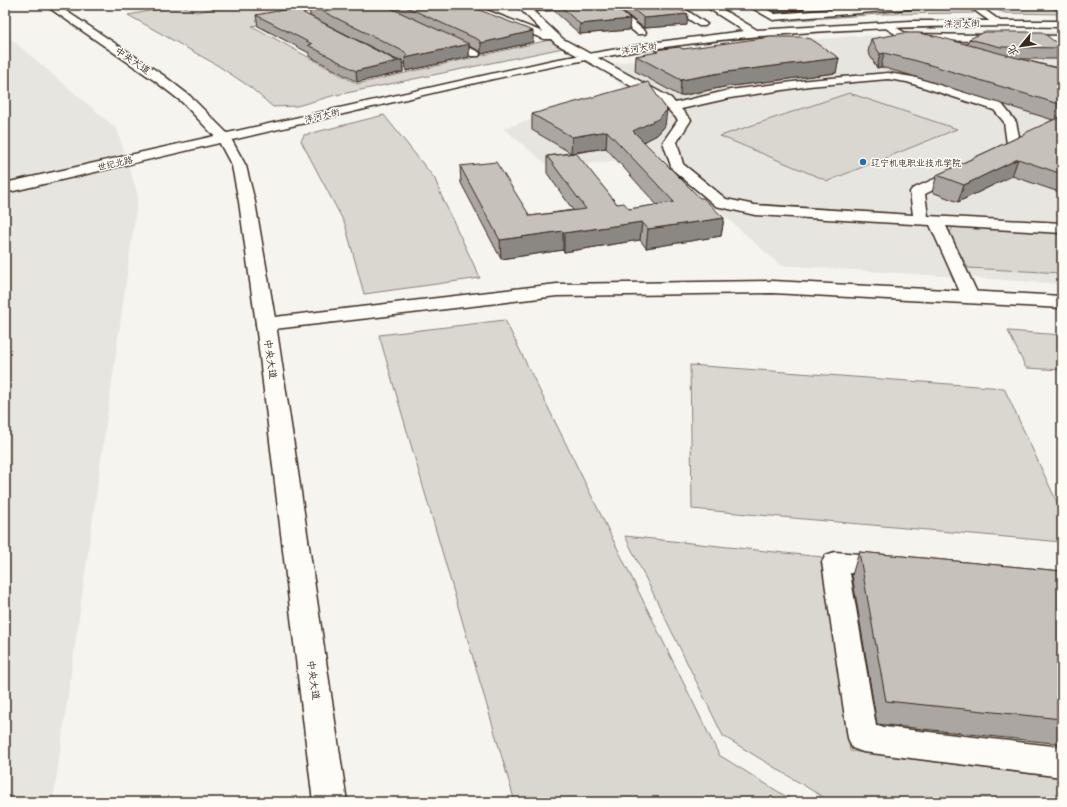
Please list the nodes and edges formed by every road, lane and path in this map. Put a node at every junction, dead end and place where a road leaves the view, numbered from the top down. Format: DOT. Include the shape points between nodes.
graph roads {
  1 [pos="50,5"];
  2 [pos="324,5"];
  3 [pos="465,5"];
  4 [pos="583,5"];
  5 [pos="607,5"];
  6 [pos="673,5"];
  7 [pos="708,5"];
  8 [pos="726,5"];
  9 [pos="752,5"];
  10 [pos="815,5"];
  11 [pos="922,5"];
  12 [pos="972,5"];
  13 [pos="1055,5"];
  14 [pos="1062,5"];
  15 [pos="903,6"];
  16 [pos="523,7"];
  17 [pos="829,12"];
  18 [pos="998,23"];
  19 [pos="702,24"];
  20 [pos="1062,24"];
  21 [pos="318,25"];
  22 [pos="887,25"];
  23 [pos="641,32"];
  24 [pos="771,32"];
  25 [pos="754,33"];
  26 [pos="433,34"];
  27 [pos="905,37"];
  28 [pos="1062,39"];
  29 [pos="559,41"];
  30 [pos="945,49"];
  31 [pos="475,54"];
  32 [pos="588,56"];
  33 [pos="673,107"];
  34 [pos="224,138"];
  35 [pos="986,159"];
  36 [pos="972,166"];
  37 [pos="5,188"];
  38 [pos="928,221"];
  39 [pos="1062,228"];
  40 [pos="970,297"];
  41 [pos="1062,302"];
  42 [pos="266,324"];
  43 [pos="906,568"];
  44 [pos="1062,762"];
  45 [pos="330,802"];
  1 -- 34 [label="street, 中央大道" via="159,78 196,109"];
  2 -- 21 [label="street" via="290,11"];
  3 -- 29 [label="street"];
  4 -- 16 [label="street"];
  5 -- 23 [label="street"];
  6 -- 19 [label="street"];
  7 -- 25 [label="street"];
  8 -- 24 [label="street"];
  9 -- 17 [label="street" via="772,17"];
  10 -- 17 [label="street"];
  11 -- 15 [label="street"];
  12 -- 18 [label="street"];
  13 -- 14 [label="street"];
  15 -- 17 [label="street"];
  16 -- 29 [label="street"];
  18 -- 20 [label="street, 洋河大街"];
  18 -- 22 [label="street, 洋河大街"];
  22 -- 24 [label="street, 洋河大街"];
  22 -- 27 [label="street"];
  24 -- 25 [label="street, 洋河大街"];
  25 -- 32 [label="street, 洋河大街"];
  26 -- 31 [label="street"];
  27 -- 28 [label="street"];
  27 -- 30 [label="street"];
  29 -- 32 [label="street"];
  32 -- 33 [label="street" via="667,101"];
  32 -- 34 [label="street, 洋河大街"];
  33 -- 35 [label="street" via="730,94 809,83 888,76 909,79 998,107 1010,122 1014,146"];
  33 -- 38 [label="street" via="685,120 670,142 677,166 722,203 755,210"];
  34 -- 37 [label="street, 世纪北路"];
  34 -- 42 [label="street, 中央大道" via="239,166"];
  36 -- 38 [label="street" via="917,192"];
  38 -- 39 [label="street"];
  38 -- 40 [label="street"];
  40 -- 41 [label="street"];
  40 -- 42 [label="street" via="772,287 557,290"];
  42 -- 45 [label="street, 中央大道"];
  43 -- 44 [label="street" via="835,562 863,738"];
}
